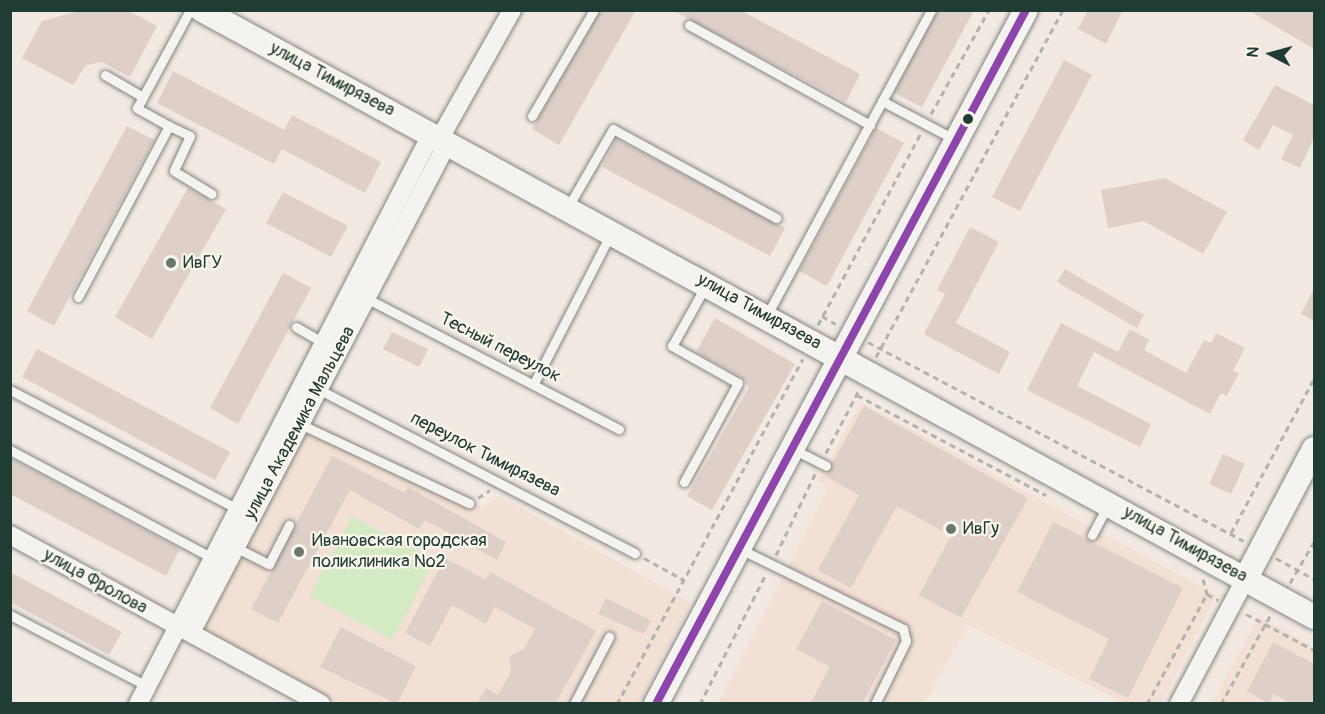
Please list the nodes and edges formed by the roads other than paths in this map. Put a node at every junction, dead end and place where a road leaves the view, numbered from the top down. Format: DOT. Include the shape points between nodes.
graph roads {
  1 [pos="190,10"];
  2 [pos="202,10"];
  3 [pos="512,10"];
  4 [pos="594,10"];
  5 [pos="931,10"];
  6 [pos="1026,10"];
  7 [pos="689,25"];
  8 [pos="105,75"];
  9 [pos="143,97"];
  10 [pos="882,101"];
  11 [pos="532,116"];
  12 [pos="870,125"];
  13 [pos="169,126"];
  14 [pos="440,138"];
  15 [pos="956,140"];
  16 [pos="212,194"];
  17 [pos="567,207"];
  18 [pos="776,218"];
  19 [pos="612,231"];
  20 [pos="708,283"];
  21 [pos="78,297"];
  22 [pos="366,298"];
  23 [pos="767,315"];
  24 [pos="296,327"];
  25 [pos="325,344"];
  26 [pos="840,357"];
  27 [pos="534,383"];
  28 [pos="318,389"];
  29 [pos="10,390"];
  30 [pos="294,420"];
  31 [pos="619,429"];
  32 [pos="791,448"];
  33 [pos="1314,448"];
  34 [pos="10,450"];
  35 [pos="826,466"];
  36 [pos="684,482"];
  37 [pos="469,503"];
  38 [pos="1109,503"];
  39 [pos="240,510"];
  40 [pos="289,525"];
  41 [pos="10,535"];
  42 [pos="1092,535"];
  43 [pos="235,547"];
  44 [pos="738,548"];
  45 [pos="635,553"];
  46 [pos="214,559"];
  47 [pos="1246,579"];
  48 [pos="10,615"];
  49 [pos="1314,616"];
  50 [pos="184,632"];
  51 [pos="609,637"];
  52 [pos="149,695"];
  53 [pos="1185,702"];
  54 [pos="138,704"];
  55 [pos="321,704"];
  56 [pos="574,704"];
  57 [pos="656,704"];
  58 [pos="875,704"];
  1 -- 9 [label="lane"];
  2 -- 14 [label="main road, улица Тимирязева"];
  3 -- 14 [label="street, улица Академика Мальцева"];
  4 -- 11 [label="lane"];
  5 -- 10 [label="lane"];
  6 -- 15 [label="main road"];
  7 -- 12 [label="lane"];
  8 -- 9 [label="lane"];
  9 -- 13 [label="lane" via="137,108"];
  10 -- 12 [label="lane"];
  10 -- 15 [label="lane"];
  12 -- 23 [label="lane"];
  13 -- 16 [label="lane" via="189,136 174,171"];
  13 -- 21 [label="lane"];
  14 -- 17 [label="main road, улица Тимирязева"];
  14 -- 22 [label="street, улица Академика Мальцева"];
  14 -- 25 [label="street"];
  15 -- 26 [label="main road"];
  17 -- 18 [label="lane" via="613,129"];
  17 -- 19 [label="main road, улица Тимирязева"];
  19 -- 20 [label="main road, улица Тимирязева"];
  19 -- 27 [label="lane"];
  20 -- 23 [label="main road, улица Тимирязева"];
  20 -- 36 [label="lane" via="672,346 738,383"];
  22 -- 27 [label="lane, Тесный переулок"];
  22 -- 28 [label="street, улица Академика Мальцева"];
  23 -- 26 [label="main road, улица Тимирязева"];
  24 -- 25 [label="lane"];
  25 -- 30 [label="street"];
  26 -- 32 [label="main road"];
  26 -- 38 [label="main road, улица Тимирязева"];
  27 -- 31 [label="lane, Тесный переулок"];
  28 -- 30 [label="street, улица Академика Мальцева"];
  28 -- 45 [label="lane, переулок Тимирязева"];
  29 -- 39 [label="lane"];
  30 -- 37 [label="lane"];
  30 -- 39 [label="street"];
  30 -- 43 [label="street, улица Академика Мальцева"];
  32 -- 35 [label="lane"];
  32 -- 44 [label="main road"];
  33 -- 47 [label="main road"];
  34 -- 46 [label="lane"];
  38 -- 42 [label="lane"];
  38 -- 47 [label="main road, улица Тимирязева"];
  39 -- 46 [label="street"];
  40 -- 43 [label="lane" via="269,564"];
  41 -- 50 [label="street, улица Фролова"];
  43 -- 50 [label="street, улица Академика Мальцева"];
  44 -- 57 [label="main road"];
  44 -- 58 [label="lane" via="903,629 906,641"];
  46 -- 50 [label="street"];
  47 -- 49 [label="main road, улица Тимирязева"];
  47 -- 53 [label="street"];
  48 -- 52 [label="lane"];
  50 -- 52 [label="street, улица Академика Мальцева"];
  50 -- 55 [label="street, улица Фролова"];
  51 -- 56 [label="lane"];
  52 -- 54 [label="street, улица Академика Мальцева"];
}
